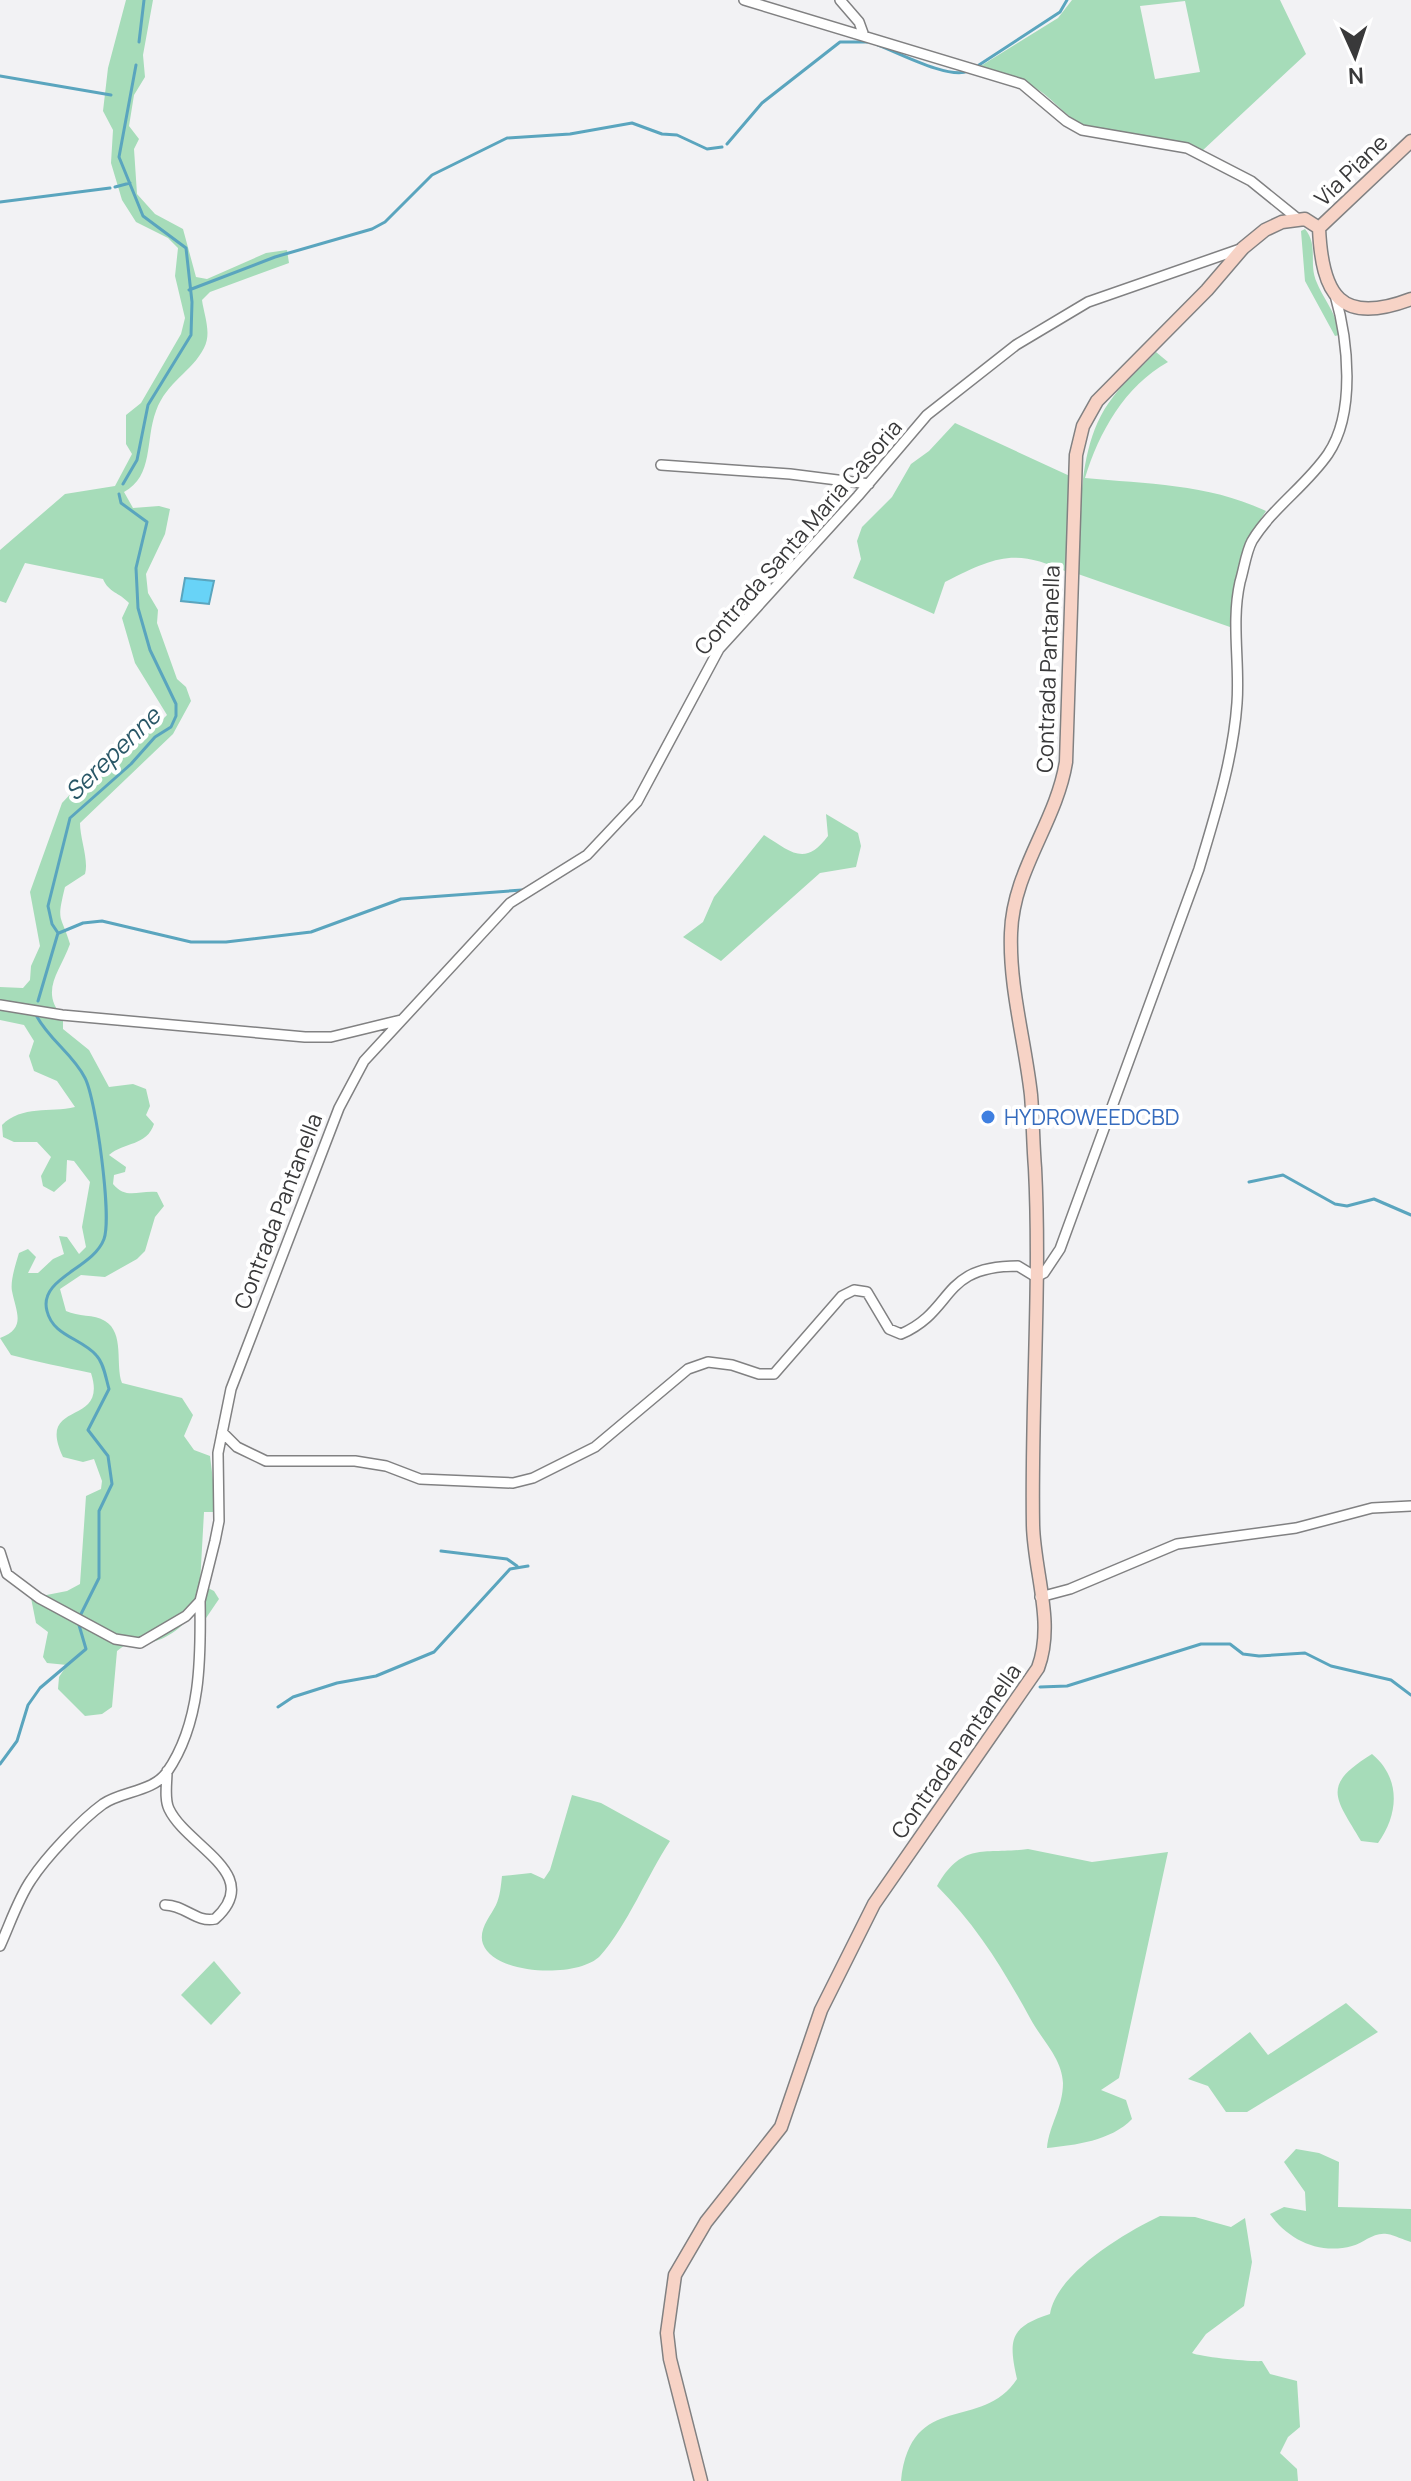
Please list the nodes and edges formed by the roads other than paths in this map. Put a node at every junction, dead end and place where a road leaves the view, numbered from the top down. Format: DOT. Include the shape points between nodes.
graph roads {
  1 [pos="744,0"];
  2 [pos="840,0"];
  3 [pos="863,33"];
  4 [pos="1411,141"];
  5 [pos="1298,219"];
  6 [pos="1319,228"];
  7 [pos="1243,248"];
  8 [pos="1335,294"];
  9 [pos="1411,299"];
  10 [pos="661,465"];
  11 [pos="869,484"];
  12 [pos="0,1005"];
  13 [pos="401,1020"];
  14 [pos="1036,1277"];
  15 [pos="222,1432"];
  16 [pos="1411,1506"];
  17 [pos="0,1552"];
  18 [pos="1040,1597"];
  19 [pos="200,1601"];
  20 [pos="167,1771"];
  21 [pos="165,1905"];
  22 [pos="0,1946"];
  23 [pos="701,2481"];
  1 -- 3 [label="street"];
  2 -- 3 [label="street"];
  3 -- 5 [label="street" via="1022,84 1082,130 1166,143 1209,157 1251,181"];
  4 -- 6 [label="street, Via Piane"];
  5 -- 6 [label="street"];
  5 -- 7 [label="street, Contrada Pantanella" via="1273,226"];
  6 -- 8 [label="street" via="1320,263"];
  7 -- 11 [label="street, Contrada Santa Maria Casoria" via="1088,302 1016,345 927,415"];
  7 -- 14 [label="street, Contrada Pantanella" via="1097,401 1076,455 1066,762 1062,788 1020,877 1011,933 1031,1095"];
  8 -- 9 [label="street" via="1374,311"];
  8 -- 14 [label="street" via="1346,336 1341,431 1327,455 1251,544 1235,620 1237,704 1228,766 1199,869 1060,1249"];
  10 -- 11 [label="street"];
  11 -- 13 [label="street, Contrada Santa Maria Casoria" via="719,649 637,802 587,855 510,903"];
  12 -- 13 [label="street" via="305,1037 331,1037"];
  13 -- 15 [label="street, Contrada Pantanella" via="364,1061 339,1108 231,1389"];
  14 -- 15 [label="street" via="1018,1266 977,1271 960,1279 918,1325 901,1334 889,1329 867,1292 854,1290 842,1296 774,1374 708,1362 688,1369 595,1447 513,1483 420,1479 355,1461 266,1461 237,1447"];
  14 -- 18 [label="street, Contrada Pantanella" via="1033,1548"];
  15 -- 19 [label="street, Contrada Pantanella" via="219,1521"];
  16 -- 18 [label="street" via="1372,1508 1296,1528 1177,1544"];
  17 -- 19 [label="street" via="7,1574 64,1613 115,1639 140,1643 186,1616"];
  18 -- 23 [label="street, Contrada Pantanella" via="1046,1636 1038,1668 874,1904 821,2010 781,2127 706,2222 671,2291 670,2359"];
  19 -- 20 [label="street, Contrada Pantanella" via="195,1704"];
  20 -- 21 [label="street" via="169,1809 232,1881 215,1919 198,1919 181,1906"];
  20 -- 22 [label="street" via="158,1781 103,1804 53,1854 31,1880"];
}
